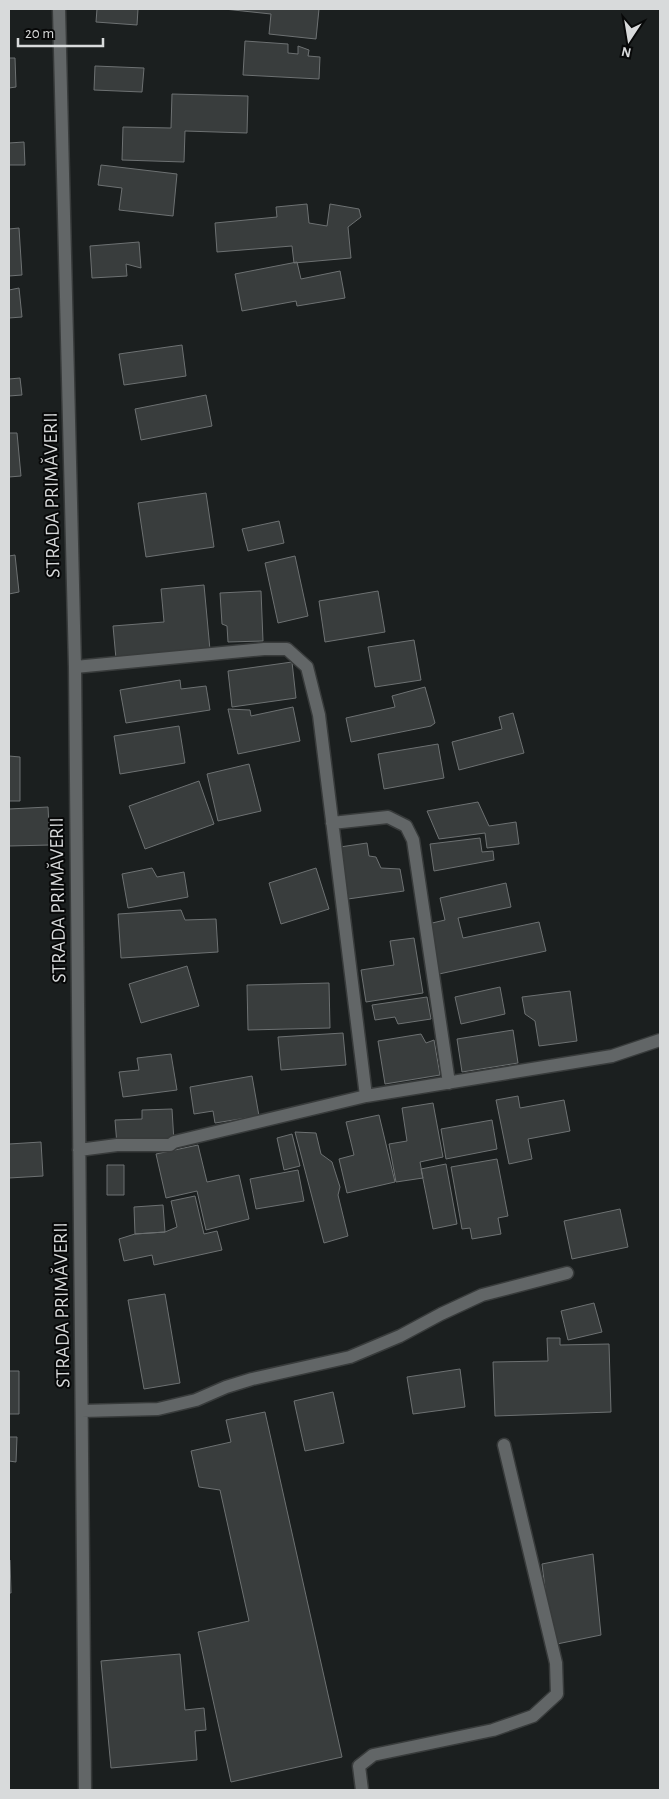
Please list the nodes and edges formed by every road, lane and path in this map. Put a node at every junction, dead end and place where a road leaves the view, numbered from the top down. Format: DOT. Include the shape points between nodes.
graph roads {
  1 [pos="59,9"];
  2 [pos="75,667"];
  3 [pos="332,823"];
  4 [pos="660,1040"];
  5 [pos="449,1083"];
  6 [pos="366,1096"];
  7 [pos="79,1150"];
  8 [pos="567,1274"];
  9 [pos="82,1411"];
  10 [pos="504,1445"];
  11 [pos="85,1790"];
  12 [pos="362,1790"];
  1 -- 2 [label="street, STRADA PRIMĂVERII"];
  2 -- 3 [label="street" via="286,649 307,667 319,715"];
  2 -- 7 [label="street, STRADA PRIMĂVERII"];
  3 -- 5 [label="street" via="388,817 406,826 413,840"];
  3 -- 6 [label="street"];
  4 -- 5 [label="street" via="612,1056"];
  5 -- 6 [label="street"];
  6 -- 7 [label="street" via="170,1145 117,1145"];
  7 -- 9 [label="street, STRADA PRIMĂVERII"];
  8 -- 9 [label="street" via="482,1294 400,1336 350,1357 252,1379 196,1400 158,1409"];
  9 -- 11 [label="street, STRADA PRIMĂVERII"];
  10 -- 12 [label="street" via="556,1663 557,1694 533,1716 492,1730 373,1755 359,1766"];
}
